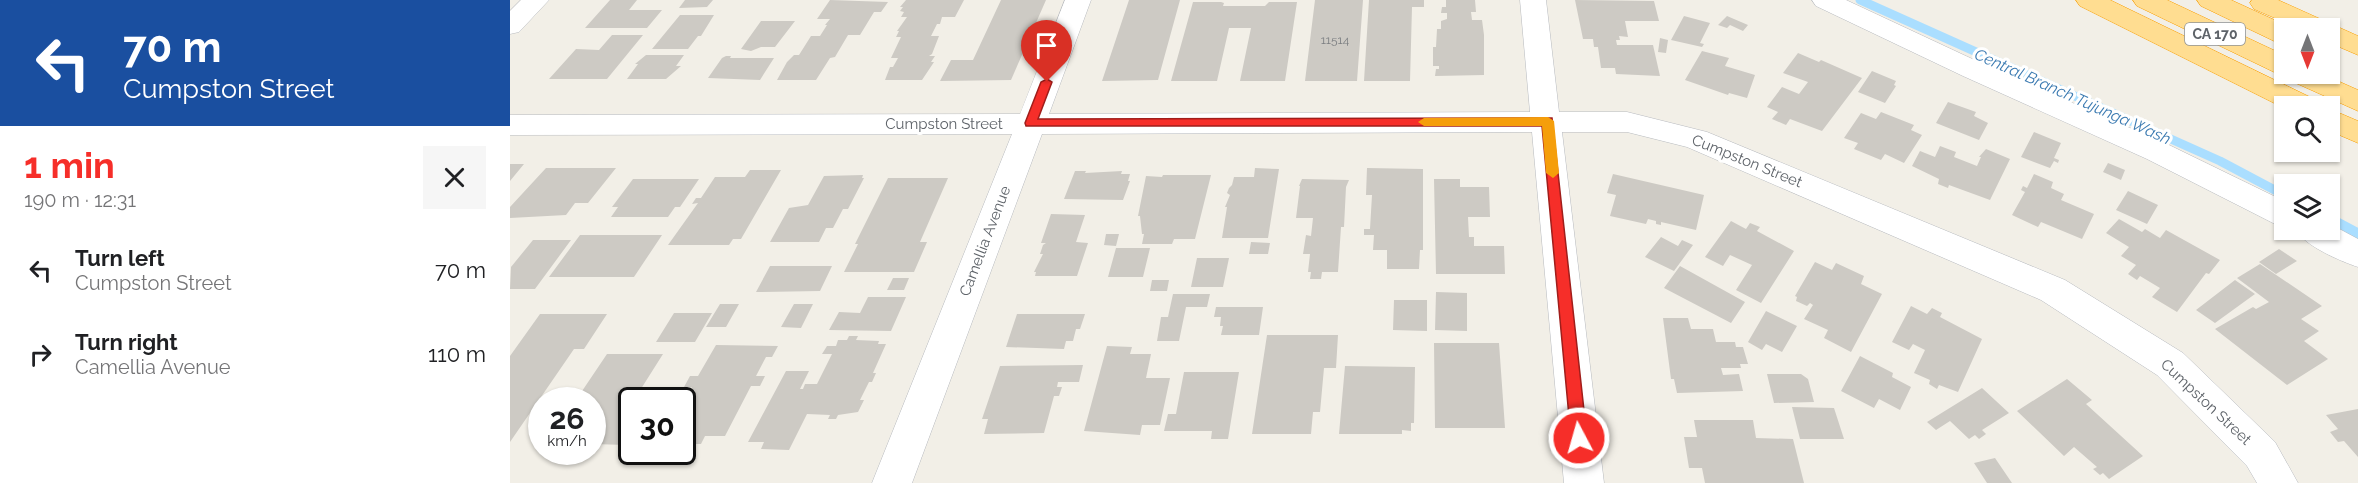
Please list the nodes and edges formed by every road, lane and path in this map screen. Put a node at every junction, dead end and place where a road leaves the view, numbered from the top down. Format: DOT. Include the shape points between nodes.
graph roads {
  1 [pos="536,0"];
  2 [pos="1078,0"];
  3 [pos="1533,0"];
  4 [pos="1825,0"];
  5 [pos="2089,0"];
  6 [pos="2146,0"];
  7 [pos="2182,0"];
  8 [pos="2210,0"];
  9 [pos="2256,0"];
  10 [pos="2296,18"];
  11 [pos="510,26"];
  12 [pos="2274,30"];
  13 [pos="2340,38"];
  14 [pos="2274,43"];
  15 [pos="2358,46"];
  16 [pos="2274,61"];
  17 [pos="2340,61"];
  18 [pos="2358,69"];
  19 [pos="2340,74"];
  20 [pos="2358,82"];
  21 [pos="2321,84"];
  22 [pos="2284,96"];
  23 [pos="2358,101"];
  24 [pos="1548,121"];
  25 [pos="1031,123"];
  26 [pos="2340,124"];
  27 [pos="510,125"];
  28 [pos="2358,133"];
  29 [pos="2274,210"];
  30 [pos="2331,240"];
  31 [pos="2358,254"];
  32 [pos="892,483"];
  33 [pos="1584,483"];
  34 [pos="2278,483"];
  1 -- 11 [label="street"];
  2 -- 25 [label="street, Camellia Avenue"];
  3 -- 24 [label="street"];
  4 -- 29 [label="street" via="2158,152"];
  5 -- 22 [label="highway"];
  6 -- 16 [label="highway, CA 170"];
  7 -- 14 [label="highway"];
  8 -- 12 [label="highway"];
  9 -- 10 [label="highway"];
  13 -- 15 [label="highway"];
  17 -- 18 [label="highway"];
  19 -- 20 [label="highway"];
  21 -- 23 [label="highway"];
  24 -- 25 [label="street, Cumpston Street"];
  24 -- 33 [label="street"];
  24 -- 34 [label="street, Cumpston Street" via="1627,122 1696,139 2053,290 2170,364 2261,454"];
  25 -- 27 [label="street, Cumpston Street"];
  25 -- 32 [label="street, Camellia Avenue"];
  26 -- 28 [label="highway"];
  30 -- 31 [label="street"];
}
